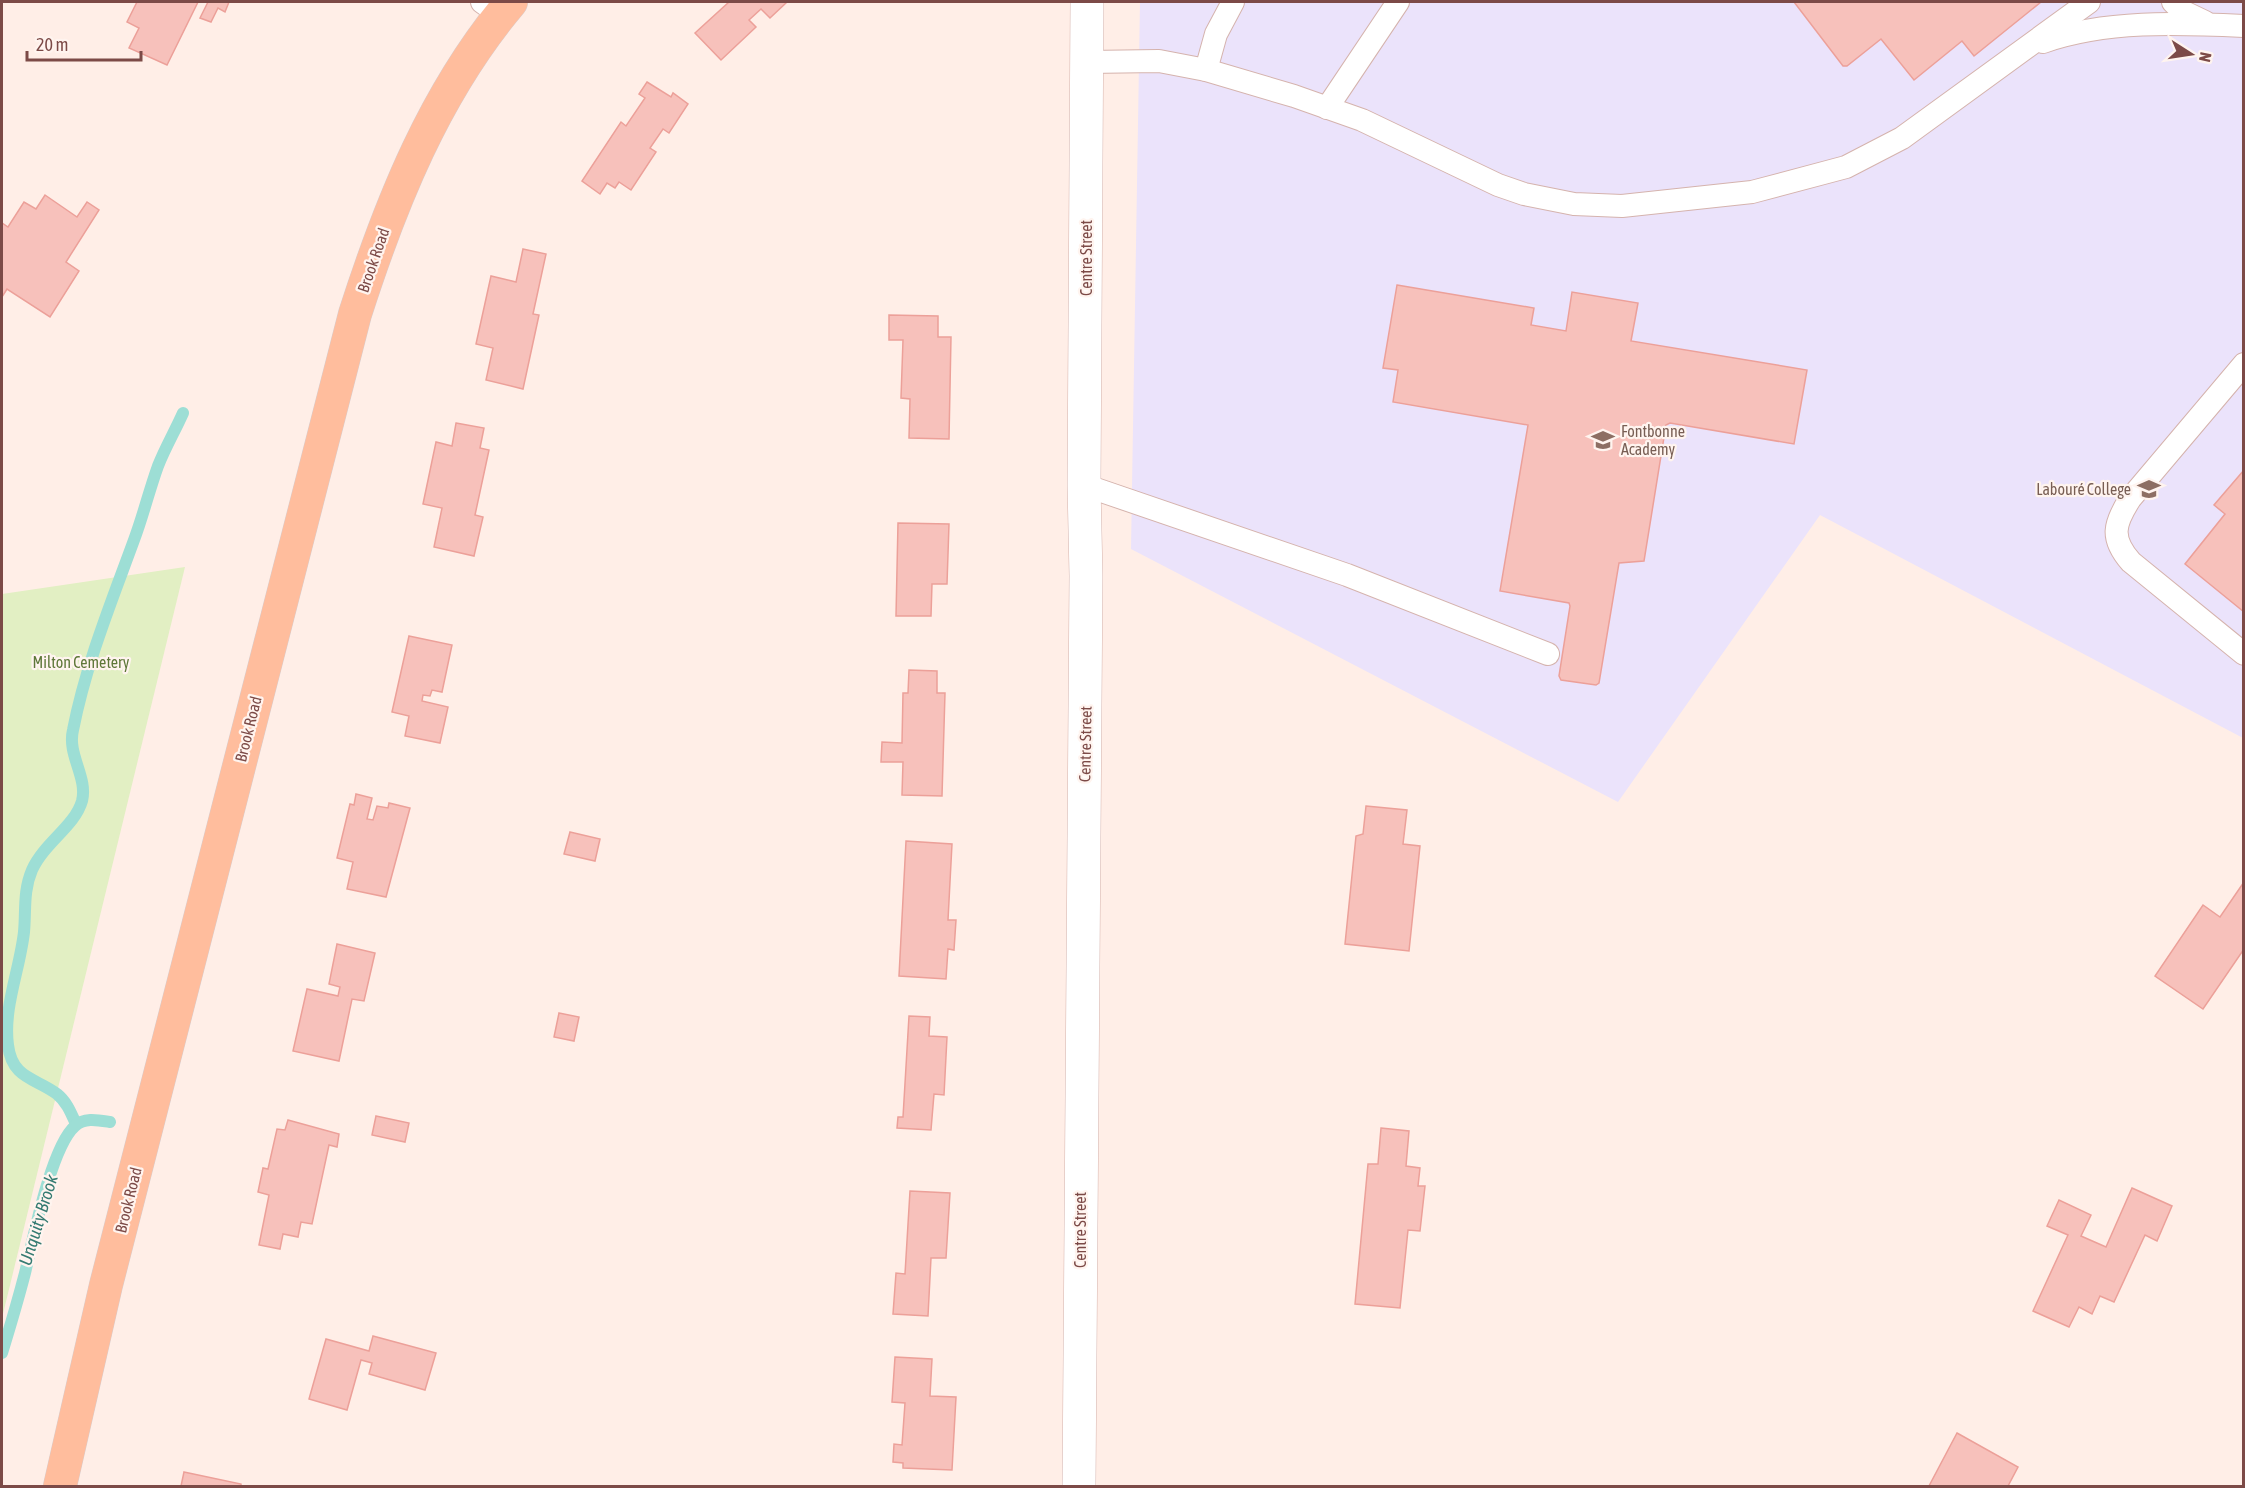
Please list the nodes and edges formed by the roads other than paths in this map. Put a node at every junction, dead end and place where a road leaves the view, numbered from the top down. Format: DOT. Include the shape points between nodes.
graph roads {
  1 [pos="1087,2"];
  2 [pos="1233,2"];
  3 [pos="1398,2"];
  4 [pos="2089,2"];
  5 [pos="2173,2"];
  6 [pos="498,6"];
  7 [pos="2216,25"];
  8 [pos="2244,26"];
  9 [pos="2027,47"];
  10 [pos="1087,62"];
  11 [pos="1206,70"];
  12 [pos="1328,108"];
  13 [pos="2244,364"];
  14 [pos="1084,485"];
  15 [pos="1548,654"];
  16 [pos="2244,654"];
  17 [pos="60,1486"];
  18 [pos="1079,1486"];
  1 -- 10 [label="street, Centre Street"];
  2 -- 11 [label="lane" via="1216,34"];
  3 -- 12 [label="lane"];
  4 -- 9 [label="lane"];
  5 -- 7 [label="lane" via="2197,19"];
  6 -- 17 [label="main road, Brook Road" via="420,144 386,224 343,356 106,1285"];
  7 -- 8 [label="lane"];
  7 -- 9 [label="lane" via="2101,28"];
  9 -- 12 [label="lane" via="1902,138 1846,167 1752,192 1676,202 1622,206 1549,201 1498,185 1380,128"];
  10 -- 11 [label="lane" via="1159,61"];
  10 -- 14 [label="street, Centre Street"];
  11 -- 12 [label="lane"];
  13 -- 16 [label="lane" via="2130,499 2117,524 2116,536 2120,549 2131,561"];
  14 -- 15 [label="lane" via="1347,575"];
  14 -- 18 [label="street, Centre Street"];
}
